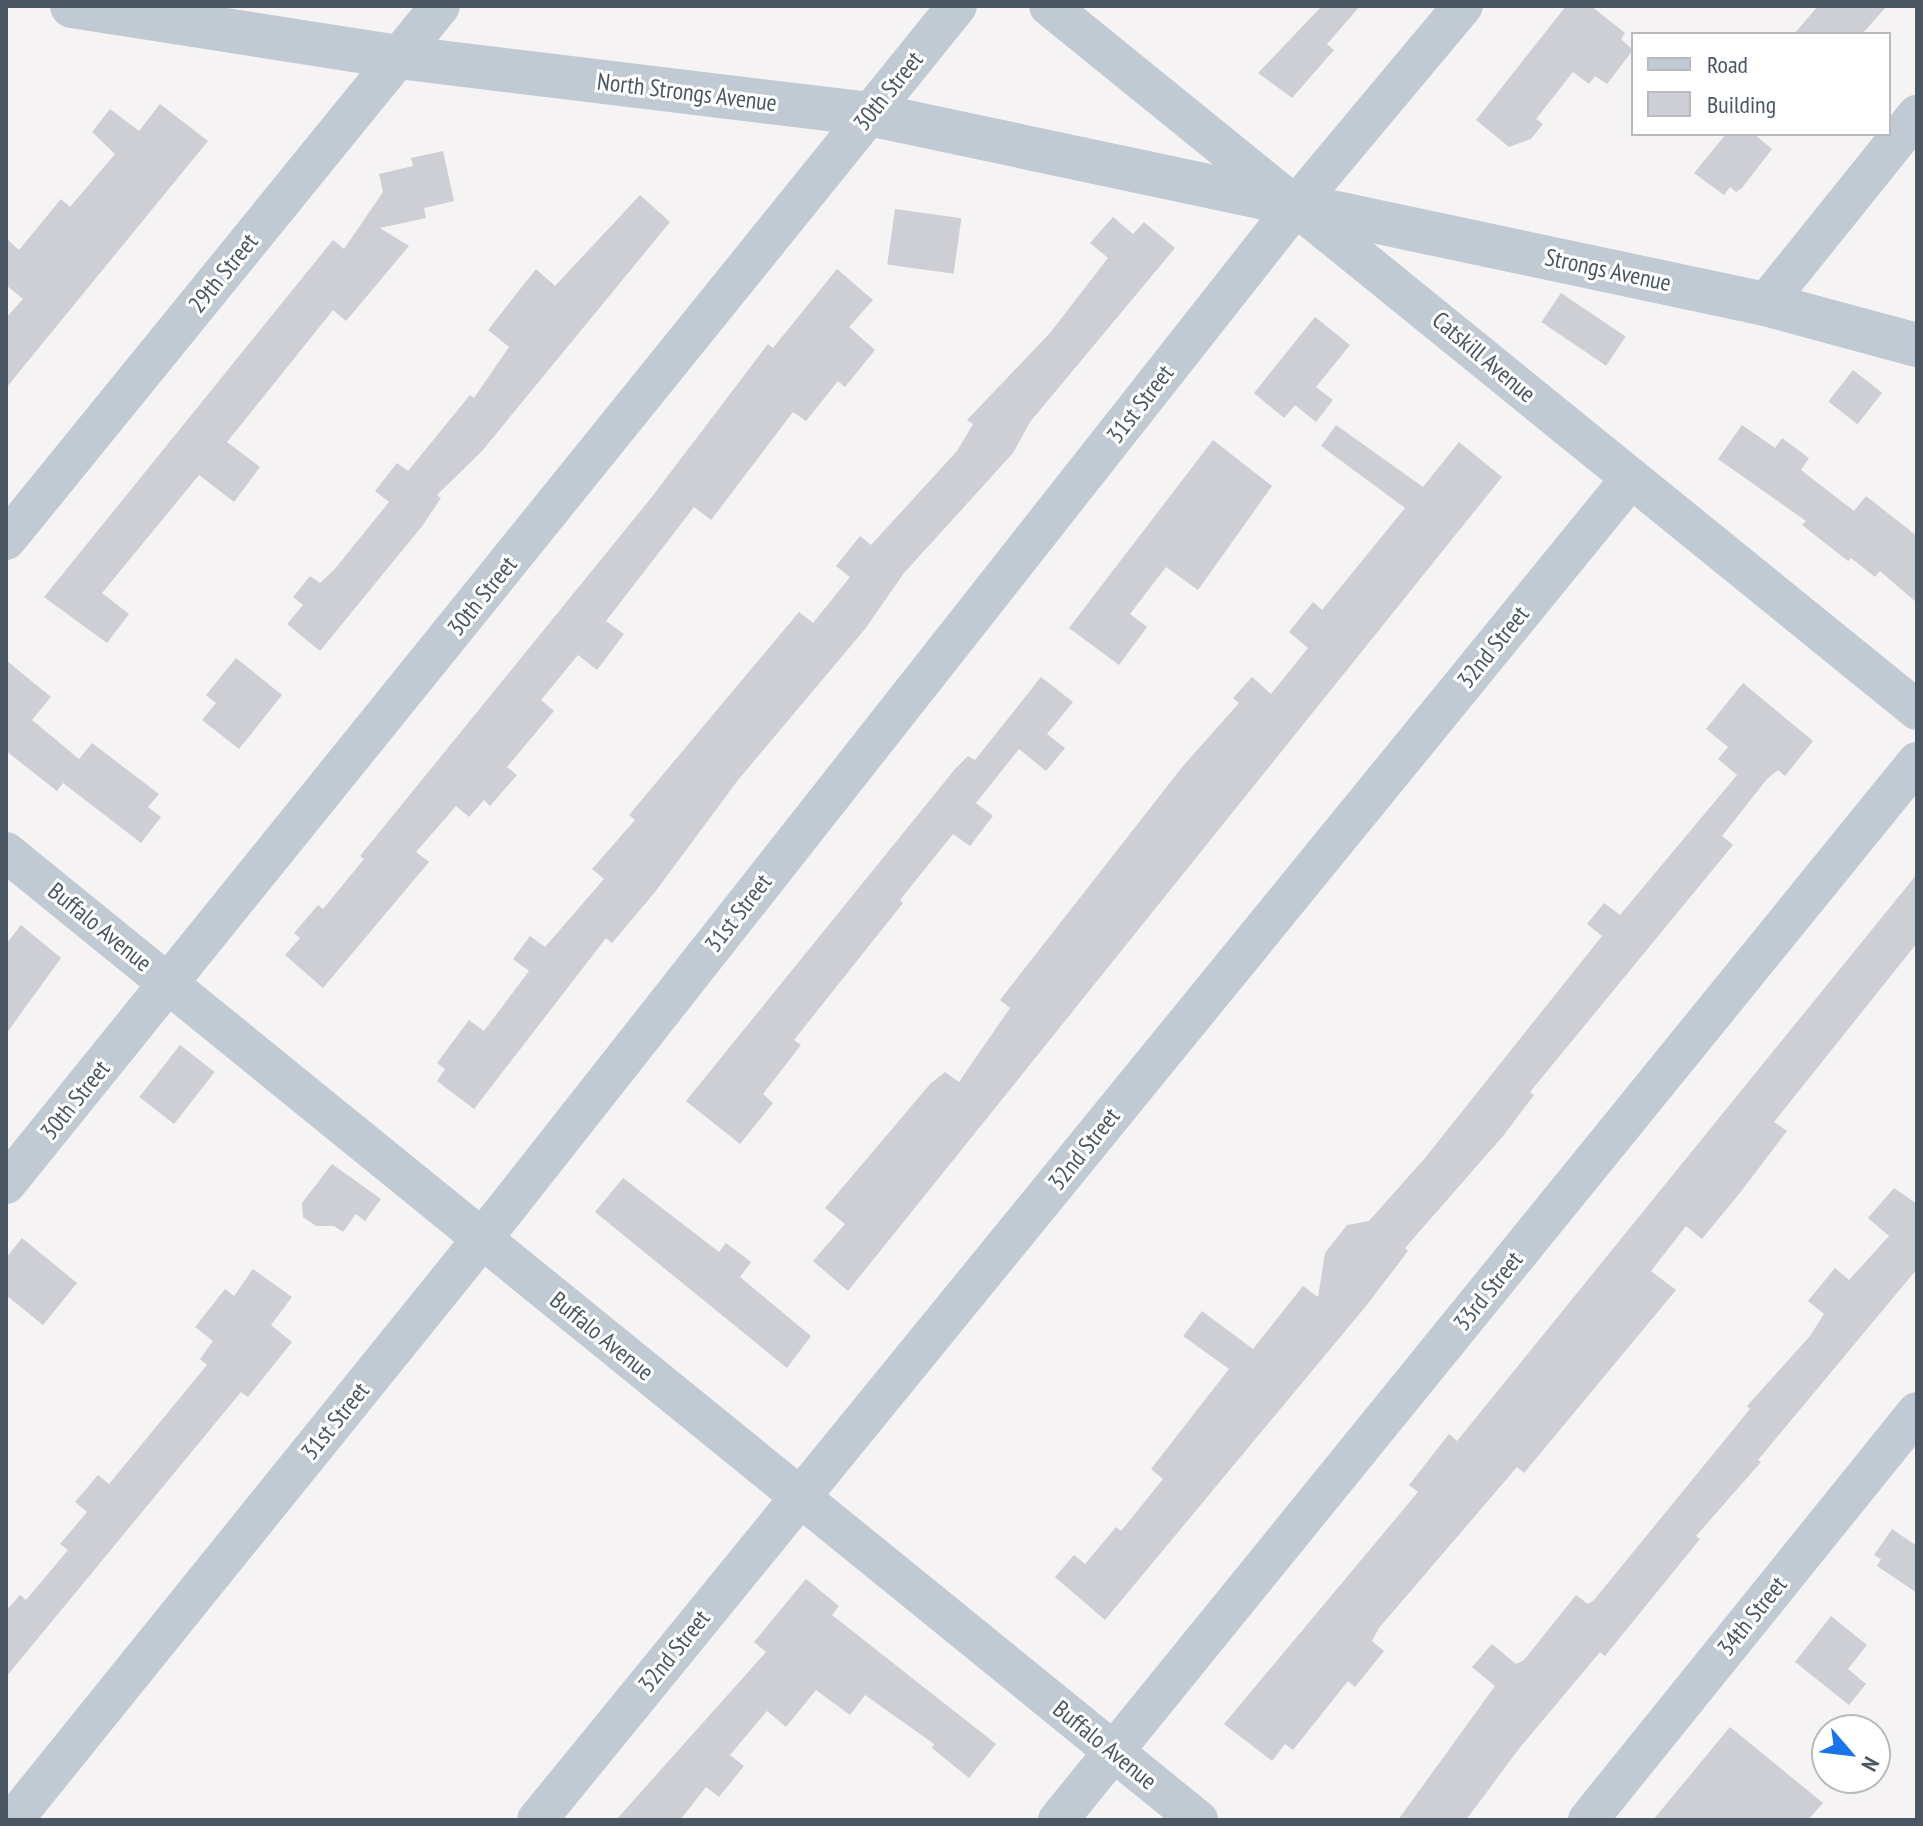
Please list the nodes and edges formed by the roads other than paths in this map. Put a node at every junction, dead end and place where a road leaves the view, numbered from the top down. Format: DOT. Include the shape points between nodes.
graph roads {
  1 [pos="72,6"];
  2 [pos="440,6"];
  3 [pos="957,6"];
  4 [pos="1049,6"];
  5 [pos="1463,6"];
  6 [pos="398,57"];
  7 [pos="869,114"];
  8 [pos="1917,115"];
  9 [pos="1298,203"];
  10 [pos="1765,304"];
  11 [pos="1917,345"];
  12 [pos="1631,478"];
  13 [pos="6,540"];
  14 [pos="1917,710"];
  15 [pos="1917,762"];
  16 [pos="6,852"];
  17 [pos="171,984"];
  18 [pos="6,1184"];
  19 [pos="482,1239"];
  20 [pos="1917,1412"];
  21 [pos="801,1495"];
  22 [pos="1114,1752"];
  23 [pos="13,1820"];
  24 [pos="537,1820"];
  25 [pos="1058,1820"];
  26 [pos="1198,1820"];
  27 [pos="1588,1820"];
  1 -- 6 [label="street, North Strongs Avenue"];
  2 -- 6 [label="street, 29th Street"];
  3 -- 7 [label="street, 30th Street"];
  4 -- 9 [label="street, Catskill Avenue"];
  5 -- 9 [label="street, 31st Street"];
  6 -- 7 [label="street, North Strongs Avenue"];
  6 -- 13 [label="street, 29th Street"];
  7 -- 9 [label="street, North Strongs Avenue"];
  7 -- 17 [label="street, 30th Street"];
  8 -- 10 [label="street"];
  9 -- 10 [label="street, Strongs Avenue"];
  9 -- 12 [label="street, Catskill Avenue"];
  9 -- 19 [label="street, 31st Street"];
  10 -- 11 [label="street, Strongs Avenue"];
  12 -- 14 [label="street, Catskill Avenue"];
  12 -- 21 [label="street, 32nd Street"];
  15 -- 22 [label="street, 33rd Street"];
  16 -- 17 [label="street, Buffalo Avenue"];
  17 -- 18 [label="street, 30th Street"];
  17 -- 19 [label="street, Buffalo Avenue"];
  19 -- 21 [label="street, Buffalo Avenue"];
  19 -- 23 [label="street, 31st Street"];
  20 -- 27 [label="street, 34th Street"];
  21 -- 22 [label="street, Buffalo Avenue"];
  21 -- 24 [label="street, 32nd Street"];
  22 -- 25 [label="street, 33rd Street"];
  22 -- 26 [label="street, Buffalo Avenue"];
}
